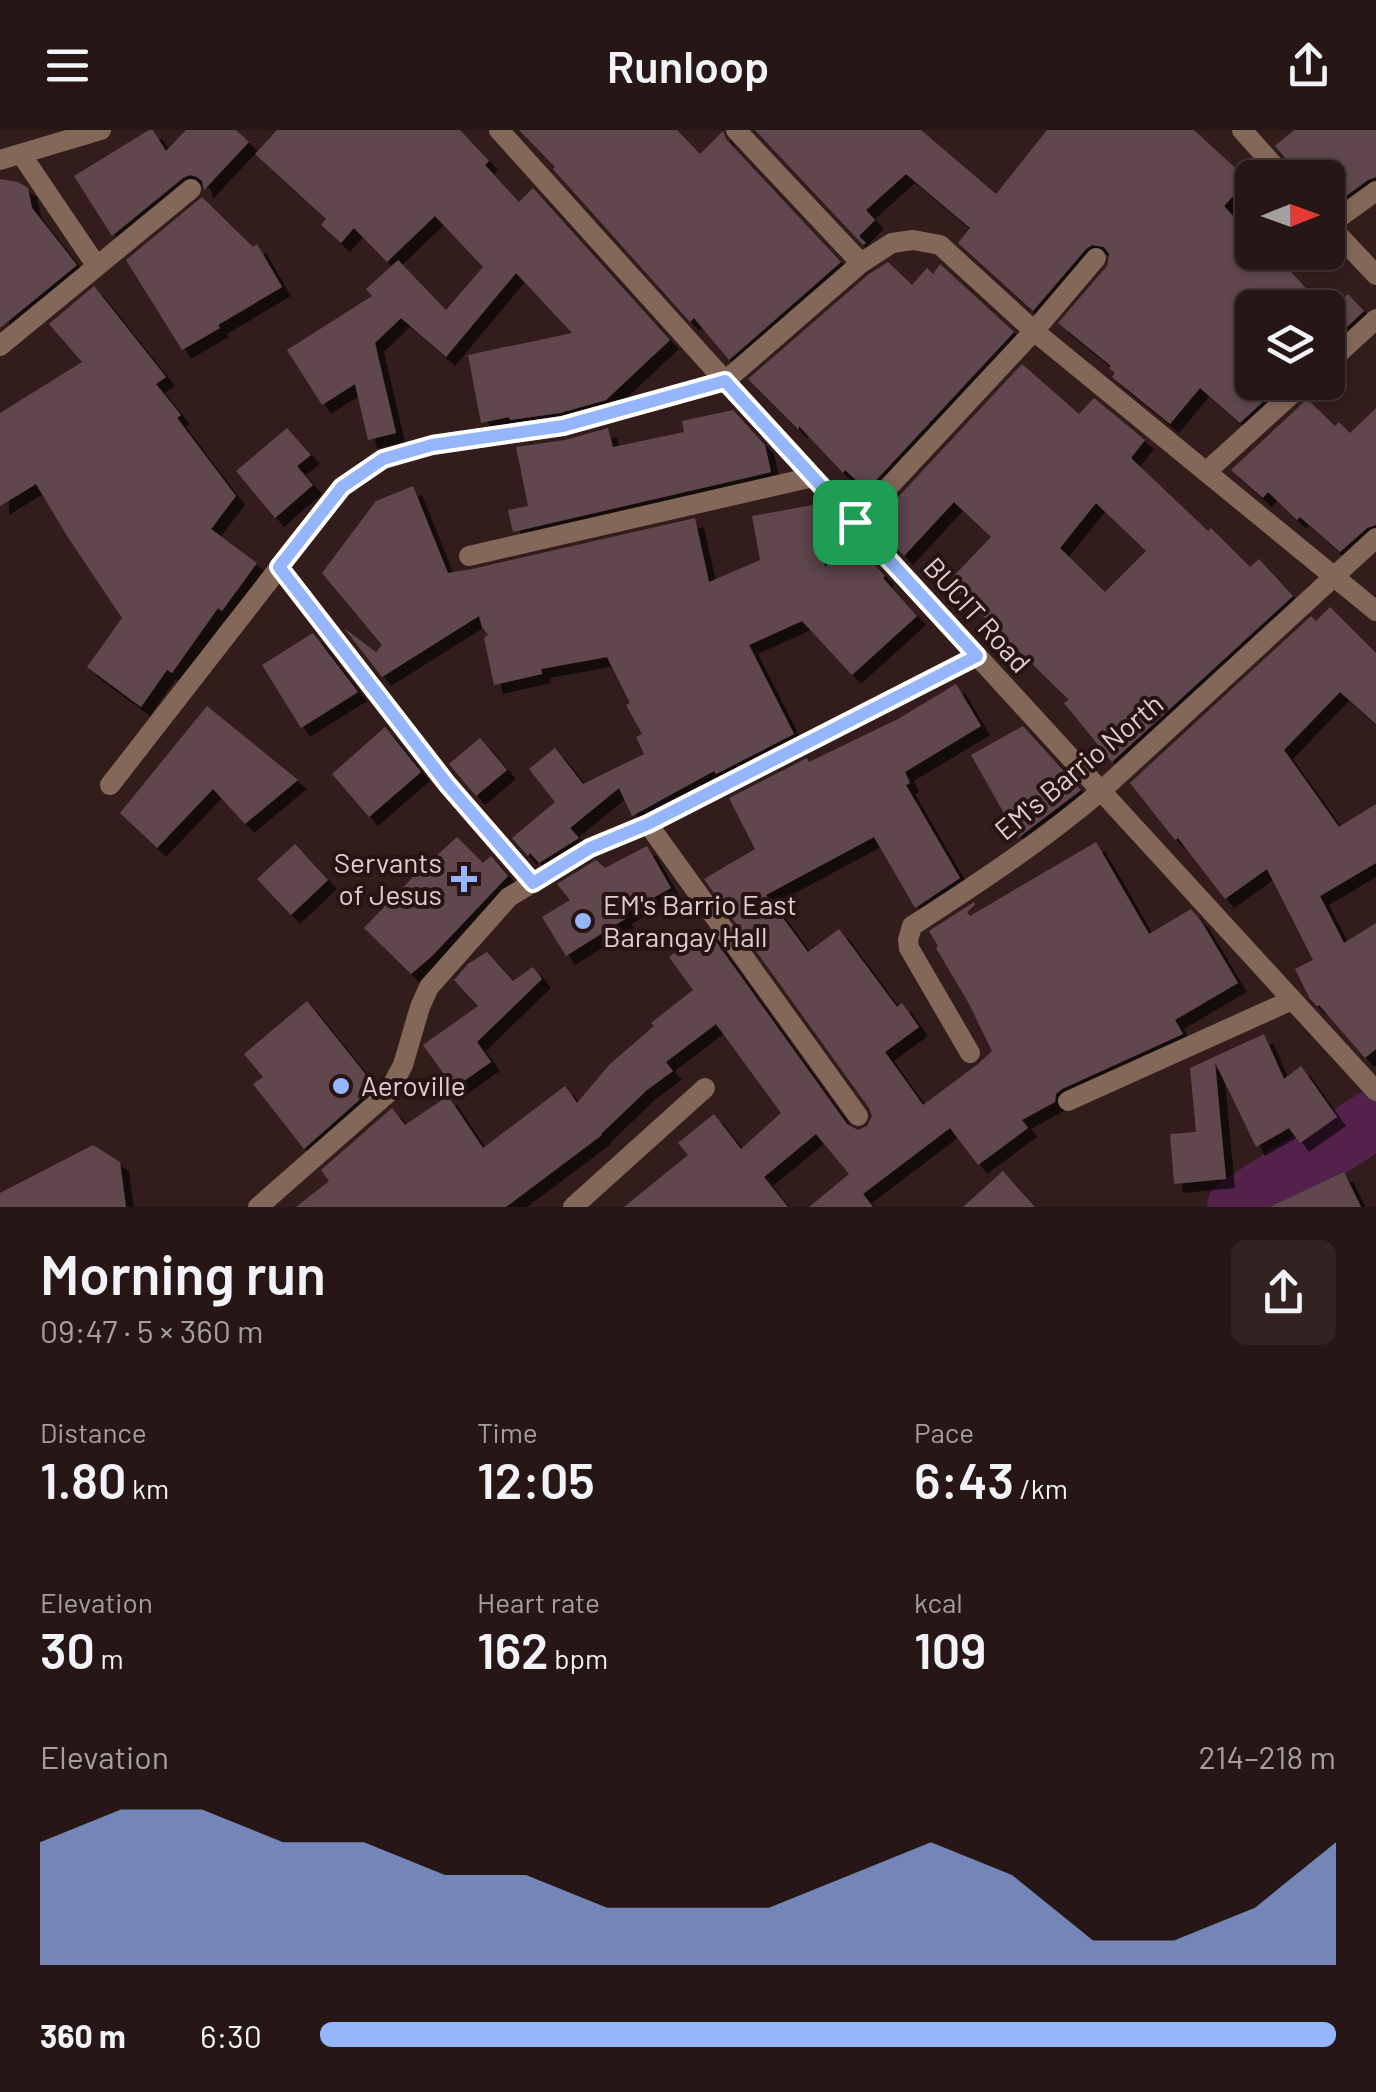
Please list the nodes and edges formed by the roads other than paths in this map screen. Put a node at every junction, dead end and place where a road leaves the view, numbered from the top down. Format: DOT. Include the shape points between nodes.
graph roads {
  1 [pos="101,130"];
  2 [pos="499,130"];
  3 [pos="736,130"];
  4 [pos="1242,130"];
  5 [pos="21,154"];
  6 [pos="0,160"];
  7 [pos="1269,160"];
  8 [pos="191,189"];
  9 [pos="1376,192"];
  10 [pos="1345,213"];
  11 [pos="1345,242"];
  12 [pos="1096,258"];
  13 [pos="862,263"];
  14 [pos="96,265"];
  15 [pos="1376,275"];
  16 [pos="1376,319"];
  17 [pos="1034,331"];
  18 [pos="0,346"];
  19 [pos="1345,347"];
  20 [pos="725,381"];
  21 [pos="1286,400"];
  22 [pos="1206,472"];
  23 [pos="813,477"];
  24 [pos="855,522"];
  25 [pos="1376,538"];
  26 [pos="469,556"];
  27 [pos="279,567"];
  28 [pos="1333,576"];
  29 [pos="1376,611"];
  30 [pos="977,656"];
  31 [pos="110,785"];
  32 [pos="1101,792"];
  33 [pos="648,824"];
  34 [pos="533,883"];
  35 [pos="1292,1000"];
  36 [pos="970,1053"];
  37 [pos="705,1088"];
  38 [pos="1373,1088"];
  39 [pos="1068,1101"];
  40 [pos="858,1116"];
  41 [pos="258,1207"];
  42 [pos="573,1207"];
  1 -- 5 [label="street"];
  2 -- 20 [label="street, BUCIT Road"];
  3 -- 13 [label="street"];
  4 -- 7 [label="street"];
  5 -- 6 [label="street"];
  5 -- 14 [label="street"];
  8 -- 14 [label="street"];
  9 -- 10 [label="street"];
  11 -- 15 [label="street"];
  12 -- 17 [label="street"];
  13 -- 17 [label="street" via="892,243 940,245"];
  13 -- 20 [label="street"];
  14 -- 18 [label="street"];
  16 -- 19 [label="street"];
  17 -- 22 [label="street"];
  17 -- 24 [label="street"];
  20 -- 23 [label="street, BUCIT Road"];
  20 -- 27 [label="street" via="563,426 383,459 342,487"];
  21 -- 22 [label="street"];
  22 -- 28 [label="street"];
  23 -- 24 [label="street, BUCIT Road"];
  23 -- 26 [label="street"];
  24 -- 30 [label="street, BUCIT Road"];
  25 -- 28 [label="street, EM's Barrio North"];
  27 -- 31 [label="street"];
  27 -- 34 [label="street" via="447,784"];
  28 -- 29 [label="street"];
  28 -- 32 [label="street, EM's Barrio North"];
  30 -- 32 [label="street, BUCIT Road"];
  30 -- 33 [label="street"];
  32 -- 35 [label="street, BUCIT Road"];
  32 -- 36 [label="street, EM's Barrio North" via="908,932 909,948"];
  33 -- 34 [label="street" via="590,848"];
  33 -- 40 [label="street"];
  34 -- 41 [label="street" via="509,898 429,987 388,1093"];
  35 -- 38 [label="street, BUCIT Road"];
  35 -- 39 [label="street"];
  37 -- 42 [label="street"];
}
